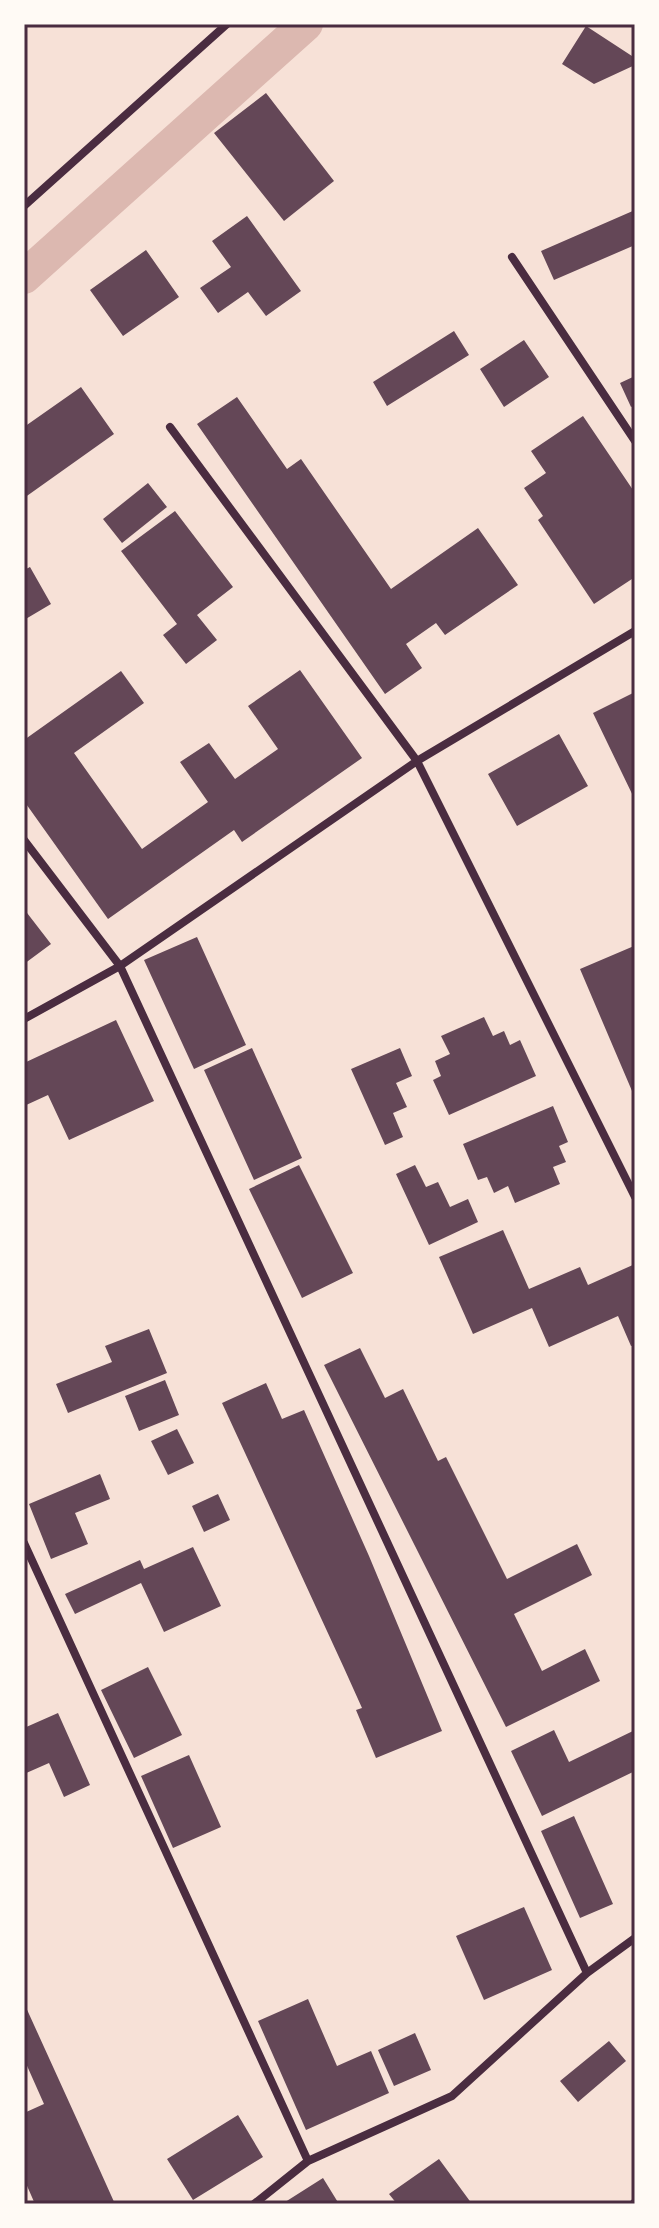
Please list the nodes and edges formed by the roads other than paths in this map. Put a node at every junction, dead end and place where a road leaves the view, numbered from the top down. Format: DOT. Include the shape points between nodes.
graph roads {
  1 [pos="227,24"];
  2 [pos="24,206"];
  3 [pos="512,257"];
  4 [pos="170,427"];
  5 [pos="635,441"];
  6 [pos="635,631"];
  7 [pos="417,761"];
  8 [pos="24,840"];
  9 [pos="120,966"];
  10 [pos="24,1019"];
  11 [pos="635,1197"];
  12 [pos="24,1543"];
  13 [pos="635,1938"];
  14 [pos="587,1973"];
  15 [pos="308,2161"];
  16 [pos="254,2204"];
  1 -- 2 [label="street"];
  3 -- 5 [label="street"];
  4 -- 7 [label="street"];
  6 -- 7 [label="street"];
  7 -- 9 [label="street"];
  7 -- 11 [label="street"];
  8 -- 9 [label="street"];
  9 -- 10 [label="street"];
  9 -- 14 [label="street"];
  12 -- 15 [label="street"];
  13 -- 14 [label="street"];
  14 -- 15 [label="street" via="452,2096"];
  15 -- 16 [label="street"];
}
